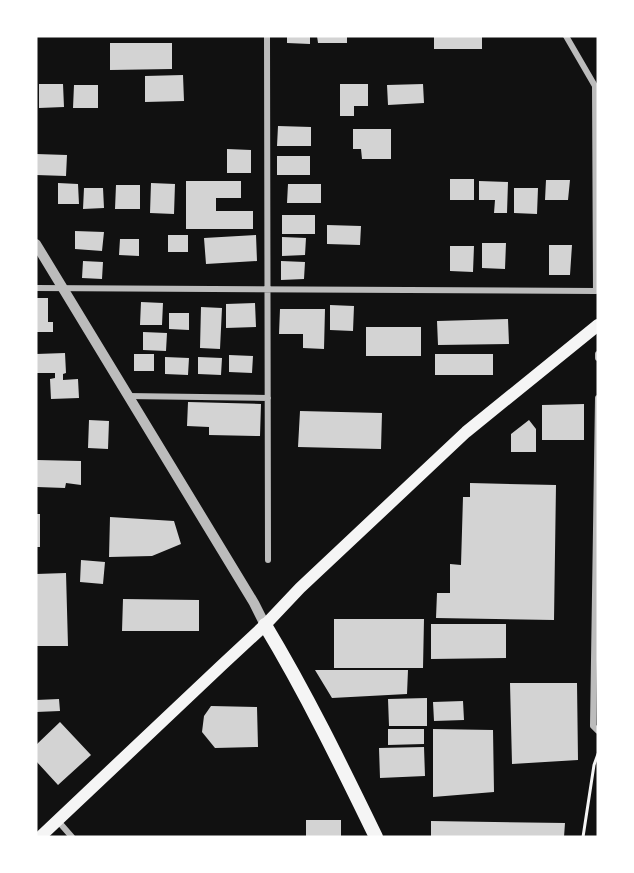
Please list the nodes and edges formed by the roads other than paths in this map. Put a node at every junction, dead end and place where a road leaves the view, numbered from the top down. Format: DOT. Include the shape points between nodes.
graph roads {
  1 [pos="267,36"];
  2 [pos="566,36"];
  3 [pos="597,88"];
  4 [pos="36,244"];
  5 [pos="36,288"];
  6 [pos="62,288"];
  7 [pos="268,289"];
  8 [pos="597,290"];
  9 [pos="598,325"];
  10 [pos="127,396"];
  11 [pos="598,398"];
  12 [pos="268,399"];
  13 [pos="268,560"];
  14 [pos="265,626"];
  15 [pos="598,731"];
  16 [pos="58,820"];
  17 [pos="40,837"];
  18 [pos="72,837"];
  19 [pos="376,837"];
  1 -- 7 [label="street"];
  2 -- 3 [label="street"];
  3 -- 8 [label="street"];
  4 -- 6 [label="street"];
  5 -- 6 [label="street"];
  6 -- 7 [label="street"];
  6 -- 10 [label="street"];
  7 -- 8 [label="street"];
  7 -- 12 [label="street"];
  9 -- 14 [label="main road" via="466,432 300,588"];
  10 -- 12 [label="street"];
  10 -- 14 [label="street"];
  11 -- 15 [label="street" via="593,726"];
  12 -- 13 [label="street"];
  14 -- 16 [label="main road"];
  14 -- 19 [label="main road"];
  16 -- 17 [label="main road"];
  16 -- 18 [label="street"];
}
